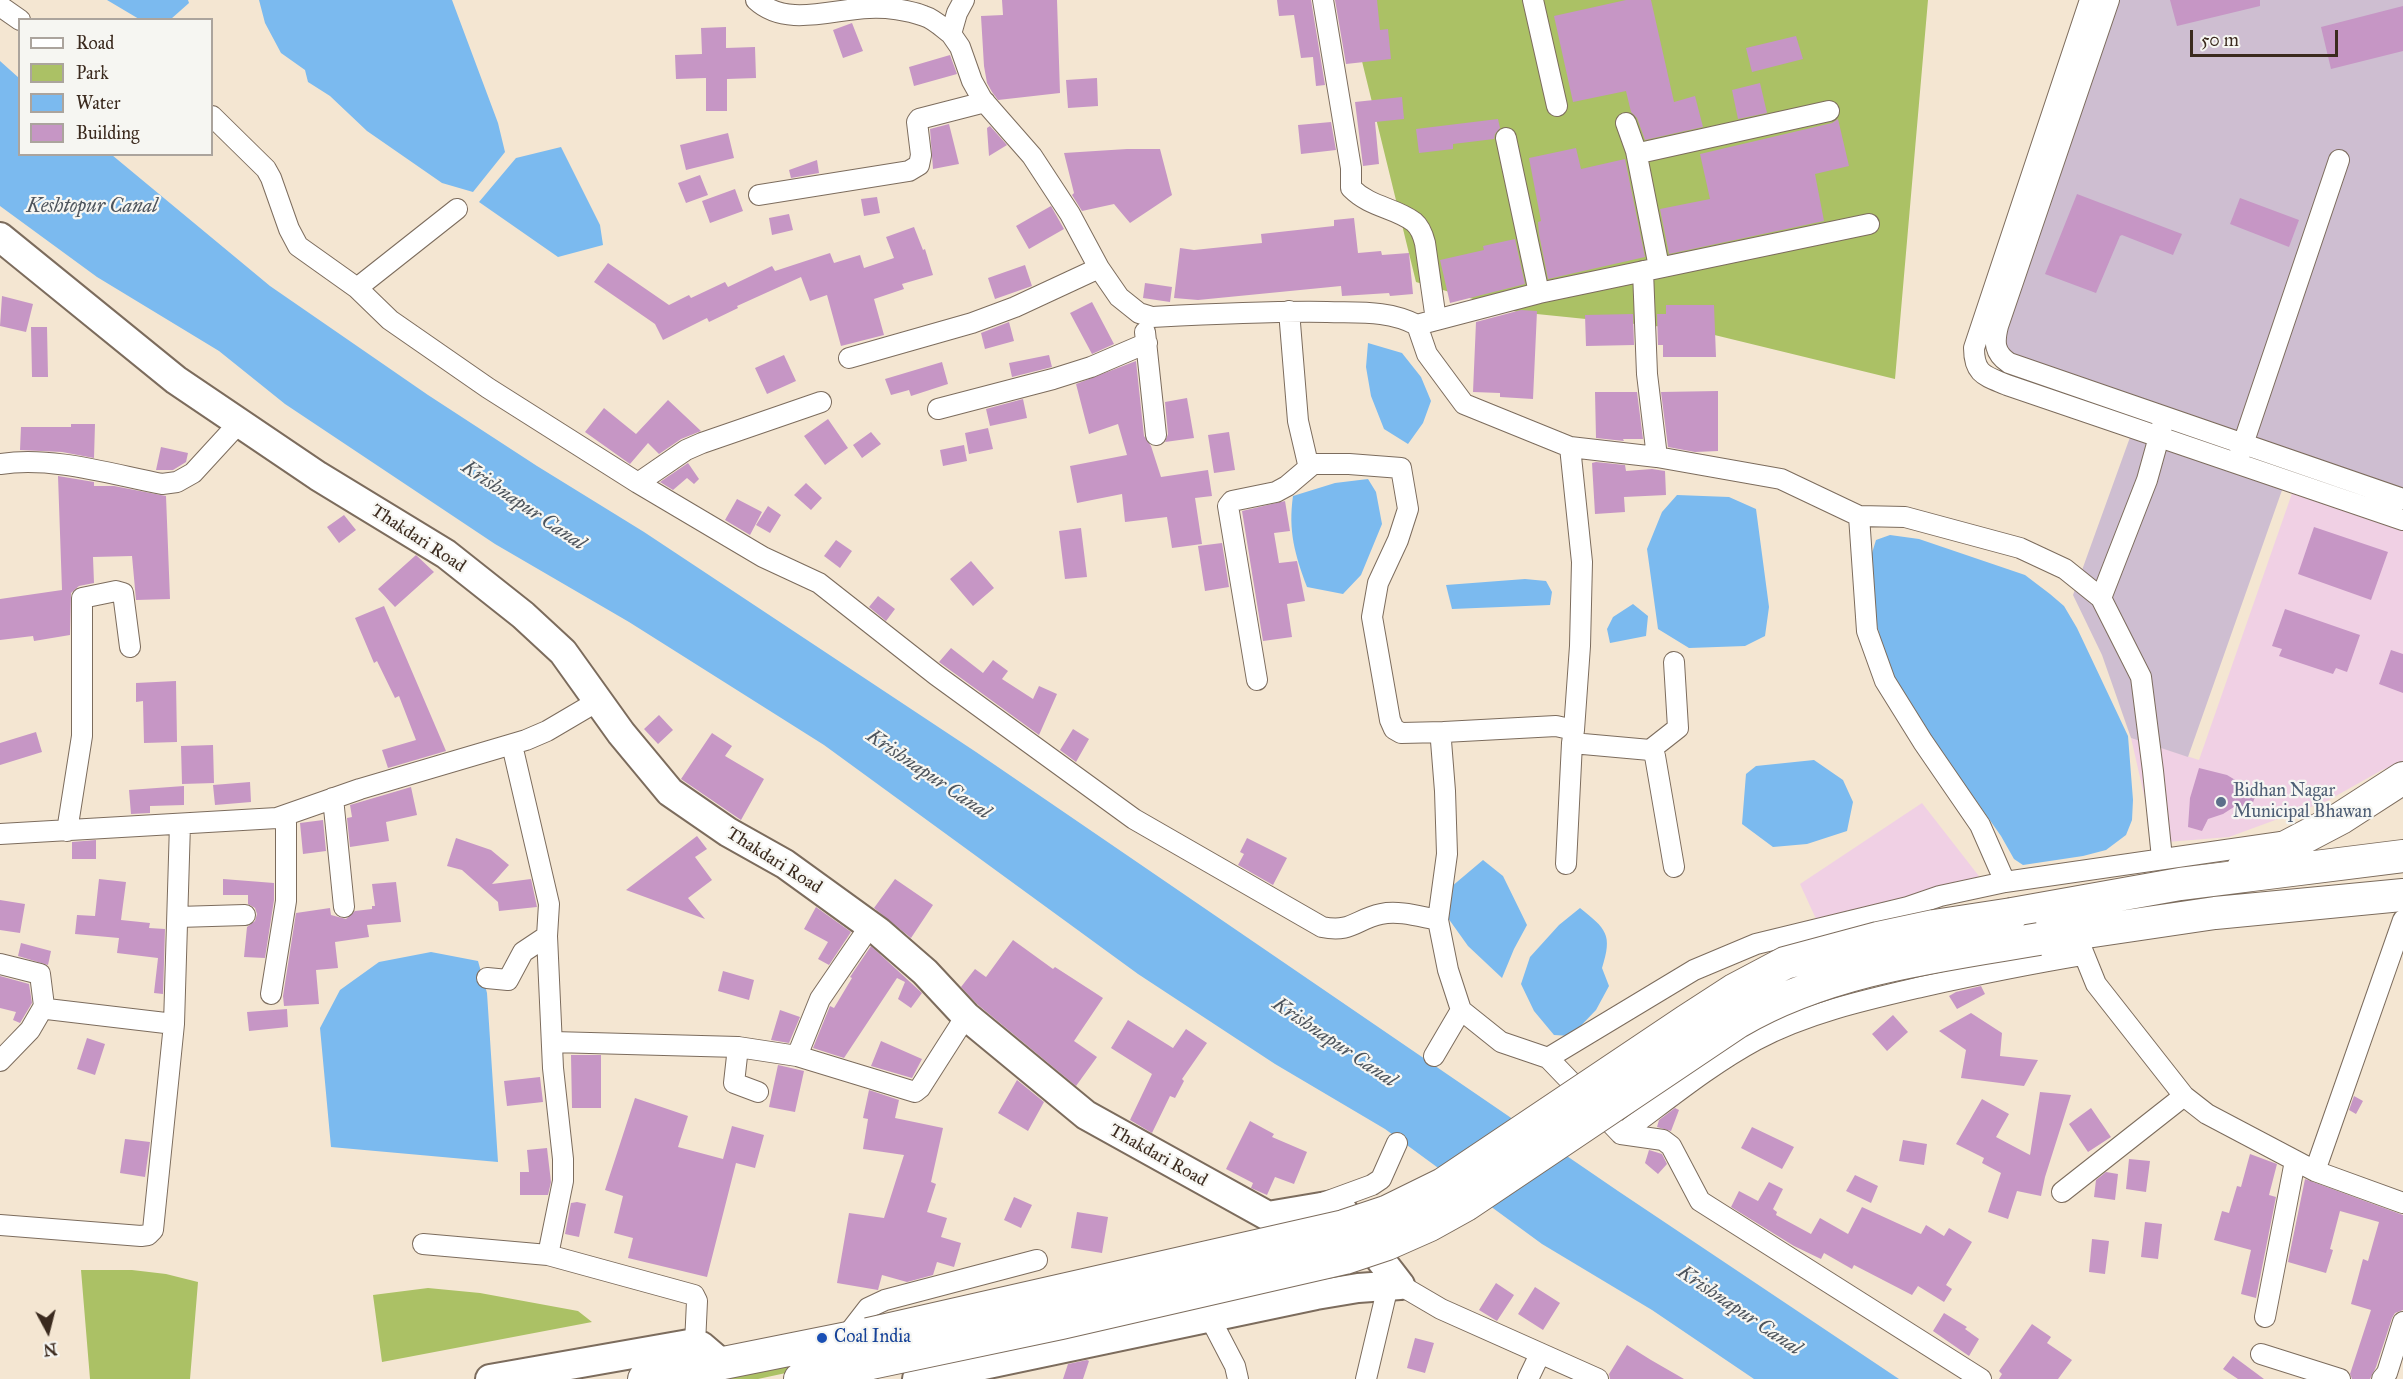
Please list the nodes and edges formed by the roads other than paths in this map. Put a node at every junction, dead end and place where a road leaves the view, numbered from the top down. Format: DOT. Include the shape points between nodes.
graph roads {
  1 [pos="756,0"];
  2 [pos="964,0"];
  3 [pos="1323,0"];
  4 [pos="1533,0"];
  5 [pos="2090,0"];
  6 [pos="2109,0"];
  7 [pos="0,6"];
  8 [pos="18,19"];
  9 [pos="951,34"];
  10 [pos="985,102"];
  11 [pos="1557,106"];
  12 [pos="1829,111"];
  13 [pos="213,117"];
  14 [pos="1626,123"];
  15 [pos="1506,138"];
  16 [pos="1636,151"];
  17 [pos="2339,160"];
  18 [pos="759,195"];
  19 [pos="458,209"];
  20 [pos="1869,224"];
  21 [pos="0,237"];
  22 [pos="1099,268"];
  23 [pos="1651,269"];
  24 [pos="357,288"];
  25 [pos="1539,293"];
  26 [pos="1289,311"];
  27 [pos="1143,314"];
  28 [pos="1427,323"];
  29 [pos="1146,342"];
  30 [pos="849,358"];
  31 [pos="820,402"];
  32 [pos="938,409"];
  33 [pos="2165,416"];
  34 [pos="238,424"];
  35 [pos="1156,435"];
  36 [pos="2158,436"];
  37 [pos="2243,443"];
  38 [pos="1570,447"];
  39 [pos="1657,457"];
  40 [pos="2237,462"];
  41 [pos="0,464"];
  42 [pos="1313,464"];
  43 [pos="638,483"];
  44 [pos="2403,499"];
  45 [pos="1859,516"];
  46 [pos="2403,520"];
  47 [pos="2101,598"];
  48 [pos="130,647"];
  49 [pos="1674,663"];
  50 [pos="1257,680"];
  51 [pos="598,701"];
  52 [pos="1444,732"];
  53 [pos="1573,736"];
  54 [pos="512,745"];
  55 [pos="1650,750"];
  56 [pos="2403,778"];
  57 [pos="333,798"];
  58 [pos="286,815"];
  59 [pos="180,824"];
  60 [pos="67,831"];
  61 [pos="0,834"];
  62 [pos="2299,840"];
  63 [pos="2403,856"];
  64 [pos="2162,858"];
  65 [pos="1566,864"];
  66 [pos="1674,867"];
  67 [pos="2226,878"];
  68 [pos="2005,882"];
  69 [pos="2403,896"];
  70 [pos="344,907"];
  71 [pos="245,915"];
  72 [pos="178,917"];
  73 [pos="1438,920"];
  74 [pos="2403,920"];
  75 [pos="870,926"];
  76 [pos="547,936"];
  77 [pos="2080,944"];
  78 [pos="0,964"];
  79 [pos="488,978"];
  80 [pos="271,994"];
  81 [pos="44,1006"];
  82 [pos="1461,1010"];
  83 [pos="966,1016"];
  84 [pos="174,1024"];
  85 [pos="553,1042"];
  86 [pos="738,1047"];
  87 [pos="796,1056"];
  88 [pos="1434,1056"];
  89 [pos="1548,1058"];
  90 [pos="0,1061"];
  91 [pos="758,1092"];
  92 [pos="2184,1096"];
  93 [pos="1621,1134"];
  94 [pos="1397,1143"];
  95 [pos="2295,1161"];
  96 [pos="2314,1171"];
  97 [pos="2062,1192"];
  98 [pos="2403,1203"];
  99 [pos="1300,1211"];
  100 [pos="0,1225"];
  101 [pos="423,1244"];
  102 [pos="548,1255"];
  103 [pos="1037,1260"];
  104 [pos="1394,1285"];
  105 [pos="1210,1317"];
  106 [pos="2265,1317"];
  107 [pos="2403,1322"];
  108 [pos="695,1344"];
  109 [pos="861,1346"];
  110 [pos="1540,1354"];
  111 [pos="2261,1354"];
  112 [pos="722,1364"];
  113 [pos="2391,1376"];
  114 [pos="490,1379"];
  115 [pos="644,1379"];
  116 [pos="800,1379"];
  117 [pos="917,1379"];
  118 [pos="1238,1379"];
  119 [pos="1366,1379"];
  120 [pos="1528,1379"];
  121 [pos="1598,1379"];
  122 [pos="1981,1379"];
  123 [pos="2340,1379"];
  1 -- 9 [label="street" via="778,13 802,15 871,8 903,11 926,16"];
  2 -- 9 [label="street"];
  3 -- 28 [label="street" via="1351,188 1362,200 1414,222 1421,231 1425,243"];
  4 -- 11 [label="street"];
  5 -- 36 [label="street" via="1982,321 1974,357 1979,371 2000,382"];
  6 -- 33 [label="street" via="1998,326 1995,345 2009,363"];
  7 -- 8 [label="street"];
  9 -- 10 [label="street"];
  10 -- 18 [label="street" via="916,122 921,155 919,165 909,171"];
  10 -- 22 [label="street" via="1032,156"];
  12 -- 16 [label="street"];
  13 -- 24 [label="street" via="266,169 298,246"];
  14 -- 16 [label="street"];
  15 -- 25 [label="street"];
  16 -- 23 [label="street"];
  17 -- 37 [label="street"];
  19 -- 24 [label="street"];
  20 -- 23 [label="street"];
  21 -- 34 [label="street, Thakdari Road" via="176,380"];
  22 -- 27 [label="street" via="1119,297"];
  22 -- 30 [label="street" via="972,323"];
  23 -- 25 [label="street"];
  23 -- 39 [label="street" via="1647,374"];
  24 -- 43 [label="street" via="390,320"];
  25 -- 28 [label="street"];
  26 -- 27 [label="street" via="1152,317"];
  26 -- 28 [label="street" via="1377,314"];
  26 -- 42 [label="street" via="1298,421 1308,464"];
  27 -- 29 [label="street"];
  28 -- 38 [label="street" via="1427,354 1464,404"];
  29 -- 32 [label="street" via="1091,367"];
  29 -- 35 [label="street"];
  31 -- 43 [label="street" via="702,443"];
  33 -- 36 [label="street"];
  33 -- 37 [label="street"];
  34 -- 41 [label="street" via="193,472 177,482 162,484 49,462"];
  34 -- 51 [label="street, Thakdari Road" via="446,554 563,652"];
  36 -- 40 [label="street"];
  36 -- 47 [label="street" via="2147,480"];
  37 -- 40 [label="street"];
  37 -- 44 [label="street"];
  38 -- 39 [label="street"];
  38 -- 53 [label="street" via="1582,562"];
  39 -- 45 [label="street" via="1780,479"];
  40 -- 46 [label="street"];
  42 -- 50 [label="street" via="1276,492 1232,501 1228,506"];
  42 -- 52 [label="street" via="1401,468 1408,509 1378,583 1372,617 1394,729 1401,733"];
  43 -- 73 [label="street" via="763,557 819,583 936,675 1134,819 1322,927 1351,927 1384,913"];
  45 -- 47 [label="street" via="1905,517 2020,548 2066,569"];
  45 -- 68 [label="street" via="1867,630 1885,681 1980,825"];
  47 -- 64 [label="street" via="2141,677"];
  48 -- 60 [label="street" via="123,593 82,598 82,736"];
  49 -- 55 [label="street" via="1678,728"];
  51 -- 54 [label="street" via="548,732"];
  51 -- 75 [label="street, Thakdari Road" via="670,792 784,864"];
  52 -- 53 [label="street" via="1556,726"];
  52 -- 73 [label="street" via="1441,741 1448,855"];
  53 -- 55 [label="street"];
  53 -- 65 [label="street"];
  54 -- 57 [label="street"];
  54 -- 76 [label="street" via="549,904"];
  55 -- 66 [label="street" via="1655,756"];
  56 -- 62 [label="main road"];
  57 -- 58 [label="street"];
  57 -- 70 [label="street"];
  58 -- 59 [label="street"];
  58 -- 80 [label="street" via="286,901"];
  59 -- 60 [label="street"];
  59 -- 72 [label="street"];
  60 -- 61 [label="street"];
  62 -- 64 [label="street"];
  62 -- 67 [label="main road"];
  63 -- 67 [label="main road"];
  64 -- 68 [label="street"];
  67 -- 109 [label="main road, bridge" via="1934,926 1785,963 1695,1014 1443,1184 1386,1212 1344,1226"];
  68 -- 89 [label="street" via="1756,944 1694,970"];
  69 -- 77 [label="main road" via="2215,913"];
  71 -- 72 [label="street"];
  72 -- 84 [label="street"];
  73 -- 82 [label="street"];
  74 -- 96 [label="street"];
  75 -- 83 [label="street, Thakdari Road" via="925,972"];
  75 -- 87 [label="street" via="820,999"];
  76 -- 79 [label="street" via="523,952 508,980"];
  76 -- 85 [label="street"];
  77 -- 92 [label="street" via="2096,984"];
  77 -- 93 [label="street" via="2009,968 1851,1003 1783,1028 1716,1065"];
  77 -- 109 [label="main road, bridge" via="2039,939 1943,955 1847,977 1765,1006 1466,1205 1387,1244 1345,1258 1256,1279"];
  78 -- 81 [label="street" via="40,974"];
  81 -- 84 [label="street"];
  81 -- 90 [label="street" via="30,1030"];
  82 -- 88 [label="street"];
  82 -- 89 [label="street" via="1501,1042"];
  83 -- 87 [label="street" via="915,1092"];
  83 -- 99 [label="street, Thakdari Road" via="1086,1115 1258,1212 1273,1215"];
  84 -- 100 [label="street" via="153,1230 141,1236"];
  85 -- 86 [label="street"];
  85 -- 102 [label="street" via="563,1181"];
  86 -- 87 [label="street"];
  86 -- 91 [label="street" via="734,1083"];
  89 -- 93 [label="street"];
  92 -- 95 [label="street" via="2207,1114"];
  92 -- 97 [label="street"];
  93 -- 122 [label="street" via="1663,1140 1671,1146 1700,1201"];
  94 -- 99 [label="street" via="1381,1179"];
  95 -- 96 [label="street"];
  95 -- 106 [label="street"];
  96 -- 98 [label="street"];
  99 -- 104 [label="street, Thakdari Road" via="1340,1207"];
  101 -- 102 [label="street"];
  102 -- 108 [label="street" via="694,1295"];
  103 -- 109 [label="street" via="885,1300 868,1308"];
  104 -- 105 [label="street" via="1358,1288"];
  104 -- 110 [label="street, Thakdari Road"];
  104 -- 119 [label="street"];
  105 -- 117 [label="street"];
  105 -- 118 [label="street"];
  107 -- 113 [label="street"];
  108 -- 112 [label="street"];
  108 -- 114 [label="street"];
  109 -- 112 [label="main road"];
  109 -- 116 [label="main road"];
  110 -- 120 [label="street"];
  110 -- 121 [label="street, Thakdari Road"];
  111 -- 123 [label="street"];
  112 -- 115 [label="main road"];
}
